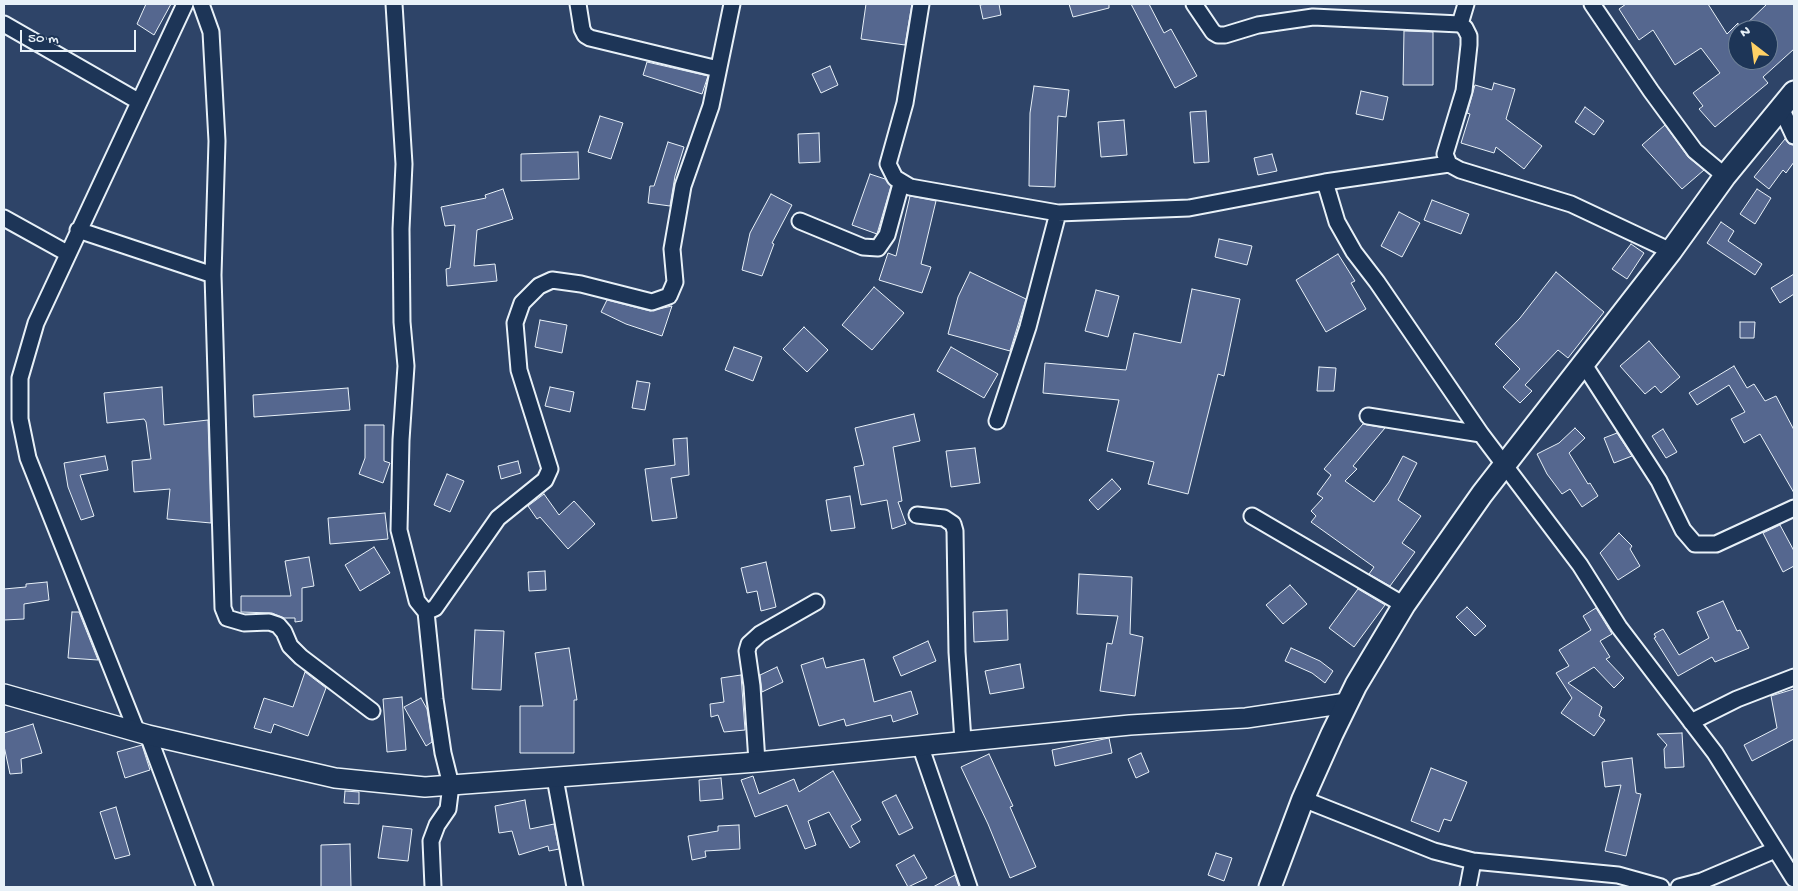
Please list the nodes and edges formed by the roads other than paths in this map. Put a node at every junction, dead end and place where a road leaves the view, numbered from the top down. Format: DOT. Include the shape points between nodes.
graph roads {
  1 [pos="185,4"];
  2 [pos="201,4"];
  3 [pos="394,4"];
  4 [pos="578,4"];
  5 [pos="732,4"];
  6 [pos="921,4"];
  7 [pos="1194,4"];
  8 [pos="1466,4"];
  9 [pos="1592,4"];
  10 [pos="4,24"];
  11 [pos="1460,24"];
  12 [pos="718,69"];
  13 [pos="1788,100"];
  14 [pos="138,101"];
  15 [pos="1794,136"];
  16 [pos="1449,164"];
  17 [pos="1725,176"];
  18 [pos="1324,182"];
  19 [pos="901,184"];
  20 [pos="1058,213"];
  21 [pos="4,218"];
  22 [pos="800,222"];
  23 [pos="78,230"];
  24 [pos="1671,251"];
  25 [pos="67,253"];
  26 [pos="213,275"];
  27 [pos="1584,363"];
  28 [pos="1368,416"];
  29 [pos="997,421"];
  30 [pos="1481,434"];
  31 [pos="1506,465"];
  32 [pos="1794,508"];
  33 [pos="917,515"];
  34 [pos="1252,516"];
  35 [pos="816,602"];
  36 [pos="1404,605"];
  37 [pos="426,612"];
  38 [pos="1794,677"];
  39 [pos="4,694"];
  40 [pos="1347,703"];
  41 [pos="372,711"];
  42 [pos="1691,722"];
  43 [pos="143,734"];
  44 [pos="964,741"];
  45 [pos="920,745"];
  46 [pos="757,762"];
  47 [pos="555,778"];
  48 [pos="451,785"];
  49 [pos="1303,799"];
  50 [pos="1775,850"];
  51 [pos="1473,860"];
  52 [pos="1794,879"];
  53 [pos="205,887"];
  54 [pos="432,887"];
  55 [pos="575,887"];
  56 [pos="969,887"];
  57 [pos="1270,887"];
  58 [pos="1468,887"];
  59 [pos="1661,887"];
  60 [pos="1679,887"];
  1 -- 14 [label="street"];
  2 -- 26 [label="street" via="210,32 217,141"];
  3 -- 37 [label="street" via="404,164 401,229 406,366 399,530 417,601"];
  4 -- 12 [label="street" via="582,29 590,38"];
  5 -- 12 [label="street"];
  6 -- 19 [label="street" via="905,103 888,164 890,172"];
  7 -- 11 [label="street" via="1213,32 1226,35 1258,25 1313,17"];
  8 -- 11 [label="street"];
  9 -- 17 [label="street" via="1695,151"];
  10 -- 14 [label="street"];
  11 -- 16 [label="street" via="1470,36 1470,45 1464,92 1445,154"];
  12 -- 37 [label="street" via="711,106 683,186 672,249 676,282 669,296 652,302 552,280 539,286 522,303 515,323 519,370 550,470 545,480 498,518 435,608"];
  13 -- 15 [label="street"];
  13 -- 17 [label="main road"];
  14 -- 23 [label="street" via="106,177"];
  16 -- 18 [label="street"];
  16 -- 24 [label="street" via="1571,204"];
  17 -- 24 [label="main road"];
  18 -- 20 [label="street" via="1189,208"];
  18 -- 30 [label="street" via="1345,238"];
  19 -- 20 [label="street"];
  19 -- 22 [label="street" via="887,235 878,248 863,247"];
  20 -- 29 [label="street" via="1028,327"];
  21 -- 25 [label="street"];
  23 -- 25 [label="street"];
  23 -- 26 [label="street"];
  24 -- 27 [label="main road"];
  25 -- 43 [label="street" via="36,323 20,378 20,419 28,458"];
  26 -- 41 [label="street" via="223,608 227,618 244,623 278,625 290,646 301,657"];
  27 -- 31 [label="main road"];
  27 -- 32 [label="street" via="1659,481 1683,530 1695,544 1716,544"];
  28 -- 30 [label="street"];
  30 -- 31 [label="street"];
  31 -- 36 [label="main road"];
  31 -- 42 [label="street" via="1580,565 1619,627"];
  33 -- 44 [label="street" via="944,518 953,524 955,531 957,652"];
  34 -- 36 [label="street"];
  35 -- 46 [label="street" via="748,644 746,651 752,686"];
  36 -- 40 [label="main road"];
  37 -- 48 [label="street" via="435,699"];
  38 -- 42 [label="street" via="1737,699"];
  39 -- 43 [label="street"];
  40 -- 44 [label="street" via="1246,718"];
  40 -- 49 [label="main road"];
  42 -- 50 [label="street" via="1715,753"];
  43 -- 48 [label="street" via="335,778 425,787"];
  43 -- 53 [label="street"];
  44 -- 45 [label="street"];
  45 -- 46 [label="street"];
  45 -- 56 [label="street"];
  46 -- 47 [label="street"];
  47 -- 48 [label="street"];
  47 -- 55 [label="street"];
  48 -- 54 [label="street" via="448,809 431,841"];
  49 -- 51 [label="street" via="1434,851"];
  49 -- 57 [label="main road"];
  50 -- 52 [label="street"];
  50 -- 60 [label="street" via="1702,881"];
  51 -- 58 [label="street"];
  51 -- 59 [label="street" via="1618,875"];
}
